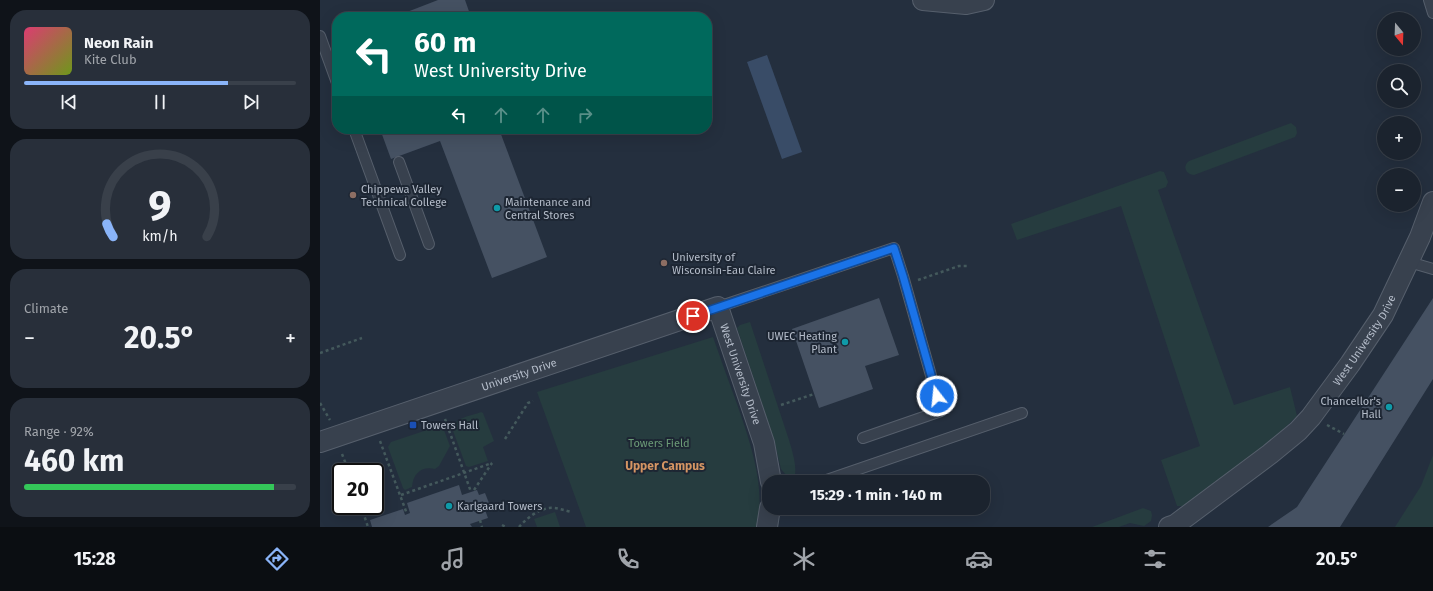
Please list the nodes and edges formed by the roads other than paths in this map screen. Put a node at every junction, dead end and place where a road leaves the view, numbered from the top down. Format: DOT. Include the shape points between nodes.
graph roads {
  1 [pos="924,0"];
  2 [pos="984,0"];
  3 [pos="1428,0"];
  4 [pos="1433,13"];
  5 [pos="320,36"];
  6 [pos="332,69"];
  7 [pos="356,134"];
  8 [pos="399,162"];
  9 [pos="1433,202"];
  10 [pos="428,244"];
  11 [pos="400,255"];
  12 [pos="1409,262"];
  13 [pos="1433,269"];
  14 [pos="718,307"];
  15 [pos="1022,413"];
  16 [pos="863,438"];
  17 [pos="320,442"];
  18 [pos="770,475"];
  19 [pos="841,475"];
  20 [pos="769,515"];
  21 [pos="1173,526"];
  22 [pos="767,527"];
  1 -- 2 [label="street" via="966,4"];
  3 -- 4 [label="lane"];
  5 -- 6 [label="lane"];
  7 -- 11 [label="lane"];
  8 -- 10 [label="lane"];
  9 -- 12 [label="street, West University Drive"];
  12 -- 13 [label="lane"];
  12 -- 21 [label="street, West University Drive" via="1382,315 1311,417 1270,454"];
  14 -- 16 [label="lane" via="894,248 941,411"];
  14 -- 17 [label="street, University Drive"];
  14 -- 18 [label="street, West University Drive" via="764,443"];
  15 -- 19 [label="lane"];
  20 -- 22 [label="street"];
}
